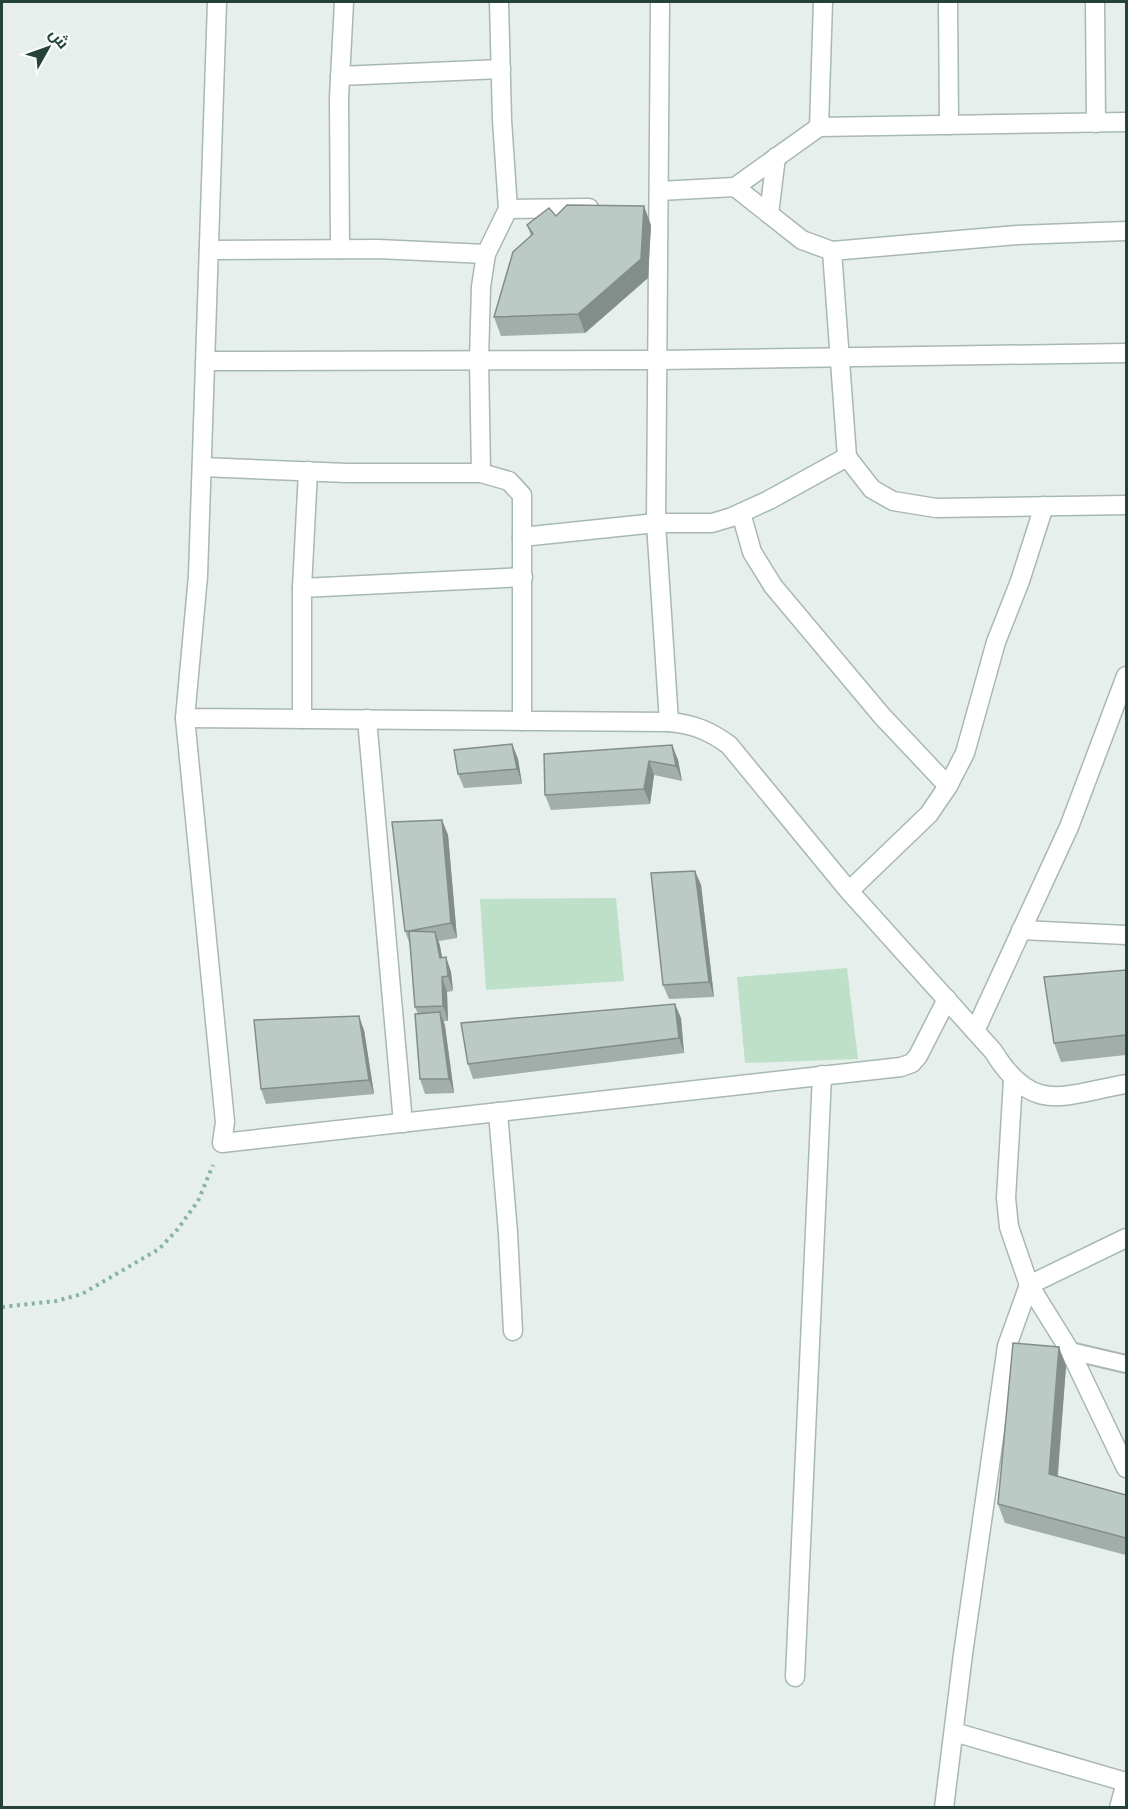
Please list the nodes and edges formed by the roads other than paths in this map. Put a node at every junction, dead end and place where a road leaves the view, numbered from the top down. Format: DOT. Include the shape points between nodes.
graph roads {
  1 [pos="217,2"];
  2 [pos="344,2"];
  3 [pos="499,2"];
  4 [pos="660,2"];
  5 [pos="823,2"];
  6 [pos="948,2"];
  7 [pos="1095,2"];
  8 [pos="501,69"];
  9 [pos="340,76"];
  10 [pos="1126,122"];
  11 [pos="1096,123"];
  12 [pos="949,125"];
  13 [pos="819,127"];
  14 [pos="776,157"];
  15 [pos="735,187"];
  16 [pos="659,199"];
  17 [pos="612,208"];
  18 [pos="635,208"];
  19 [pos="508,209"];
  20 [pos="769,214"];
  21 [pos="1126,231"];
  22 [pos="340,249"];
  23 [pos="209,250"];
  24 [pos="832,251"];
  25 [pos="486,254"];
  26 [pos="1126,353"];
  27 [pos="841,357"];
  28 [pos="479,360"];
  29 [pos="657,360"];
  30 [pos="206,362"];
  31 [pos="848,457"];
  32 [pos="202,467"];
  33 [pos="308,471"];
  34 [pos="481,473"];
  35 [pos="1126,505"];
  36 [pos="1044,506"];
  37 [pos="741,513"];
  38 [pos="656,523"];
  39 [pos="522,537"];
  40 [pos="523,577"];
  41 [pos="302,588"];
  42 [pos="1126,676"];
  43 [pos="185,718"];
  44 [pos="302,719"];
  45 [pos="367,719"];
  46 [pos="522,721"];
  47 [pos="669,722"];
  48 [pos="948,786"];
  49 [pos="849,891"];
  50 [pos="1022,930"];
  51 [pos="1126,935"];
  52 [pos="947,999"];
  53 [pos="975,1031"];
  54 [pos="822,1075"];
  55 [pos="1013,1080"];
  56 [pos="1126,1084"];
  57 [pos="498,1112"];
  58 [pos="402,1123"];
  59 [pos="1126,1238"];
  60 [pos="1029,1285"];
  61 [pos="513,1331"];
  62 [pos="1070,1351"];
  63 [pos="1126,1364"];
  64 [pos="1126,1468"];
  65 [pos="795,1677"];
  66 [pos="954,1732"];
  67 [pos="1126,1782"];
  68 [pos="944,1808"];
  69 [pos="1119,1808"];
  1 -- 23 [label="street"];
  2 -- 9 [label="street"];
  3 -- 8 [label="street"];
  4 -- 16 [label="street"];
  5 -- 13 [label="street"];
  6 -- 12 [label="street"];
  7 -- 11 [label="street"];
  8 -- 9 [label="street"];
  8 -- 19 [label="street"];
  9 -- 22 [label="street"];
  10 -- 11 [label="street"];
  11 -- 12 [label="street"];
  12 -- 13 [label="street"];
  13 -- 14 [label="street"];
  14 -- 15 [label="street"];
  14 -- 20 [label="street"];
  15 -- 16 [label="street"];
  15 -- 20 [label="street"];
  16 -- 18 [label="street"];
  16 -- 29 [label="street"];
  17 -- 19 [label="street"];
  19 -- 25 [label="street"];
  20 -- 24 [label="street" via="802,240"];
  21 -- 24 [label="street"];
  22 -- 23 [label="street"];
  22 -- 25 [label="street"];
  23 -- 30 [label="street"];
  24 -- 27 [label="street"];
  25 -- 28 [label="street"];
  26 -- 27 [label="street"];
  27 -- 29 [label="street"];
  27 -- 31 [label="street"];
  28 -- 29 [label="street"];
  28 -- 30 [label="street"];
  28 -- 34 [label="street"];
  29 -- 38 [label="street"];
  30 -- 32 [label="street"];
  31 -- 36 [label="street" via="872,489 893,501 936,508"];
  31 -- 37 [label="street"];
  32 -- 33 [label="street"];
  32 -- 43 [label="street" via="198,576"];
  33 -- 34 [label="street"];
  33 -- 41 [label="street"];
  34 -- 39 [label="street" via="509,481 519,490"];
  35 -- 36 [label="street"];
  36 -- 48 [label="street" via="996,642 965,753"];
  37 -- 38 [label="street" via="712,523"];
  37 -- 48 [label="street" via="753,552 773,586 882,716"];
  38 -- 39 [label="street"];
  38 -- 47 [label="street"];
  39 -- 40 [label="street"];
  40 -- 41 [label="street"];
  40 -- 46 [label="street"];
  41 -- 44 [label="street"];
  42 -- 50 [label="street" via="1069,827"];
  43 -- 44 [label="street"];
  43 -- 58 [label="street" via="225,1122 222,1143"];
  44 -- 45 [label="street"];
  45 -- 46 [label="street"];
  45 -- 58 [label="street"];
  46 -- 47 [label="street"];
  47 -- 49 [label="street" via="699,727 729,745"];
  48 -- 49 [label="street" via="929,814"];
  49 -- 52 [label="street"];
  50 -- 51 [label="street"];
  50 -- 53 [label="street"];
  52 -- 53 [label="street"];
  52 -- 54 [label="street" via="912,1063"];
  53 -- 55 [label="street"];
  54 -- 57 [label="street"];
  54 -- 65 [label="street"];
  55 -- 56 [label="street" via="1035,1094 1053,1097"];
  55 -- 60 [label="street" via="1006,1210"];
  57 -- 58 [label="street"];
  57 -- 61 [label="street"];
  59 -- 60 [label="street"];
  60 -- 62 [label="street"];
  60 -- 66 [label="street" via="1007,1346"];
  62 -- 63 [label="lane"];
  62 -- 64 [label="street"];
  66 -- 67 [label="street"];
  66 -- 68 [label="street"];
  67 -- 69 [label="street"];
}
